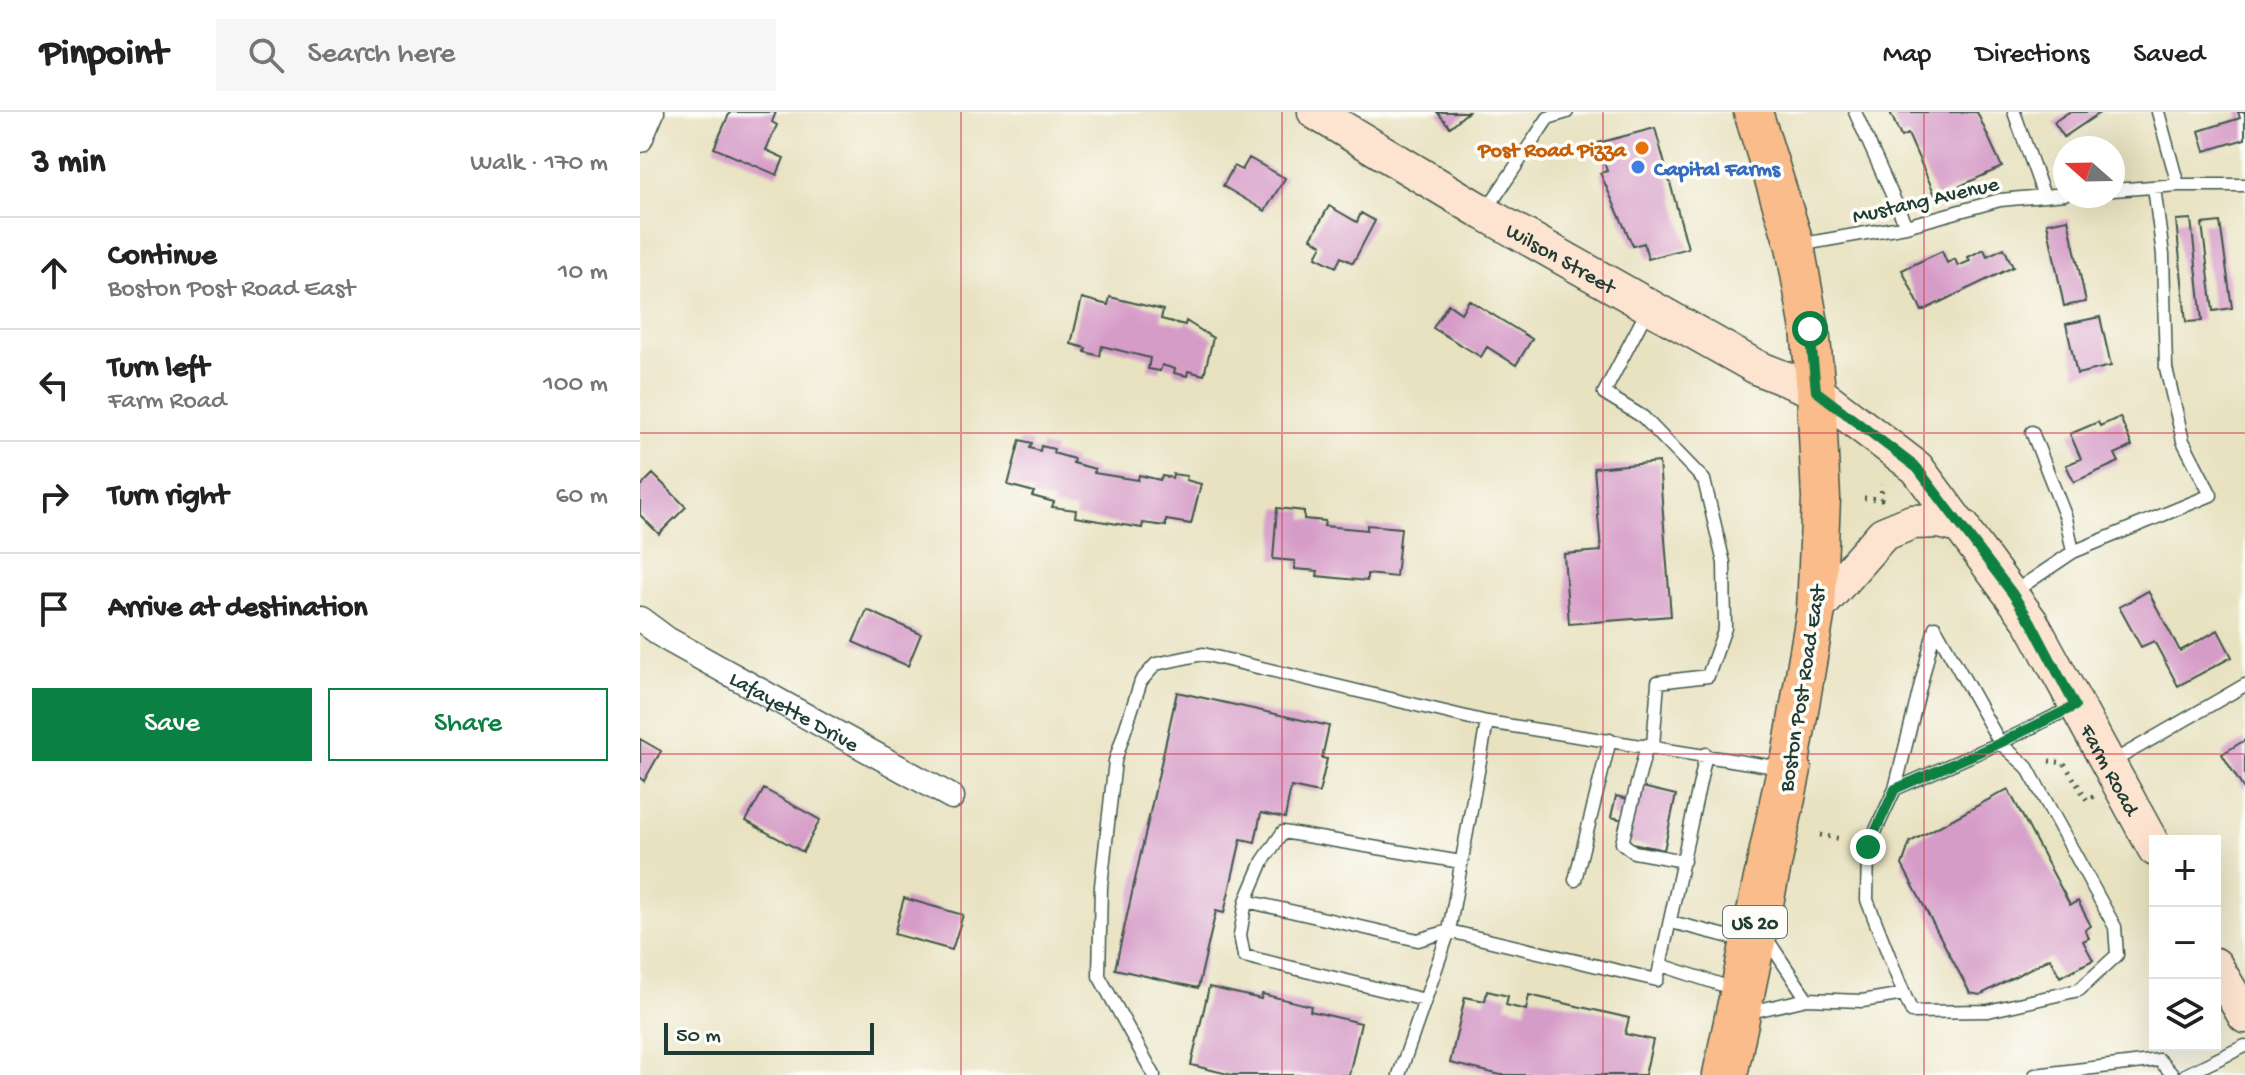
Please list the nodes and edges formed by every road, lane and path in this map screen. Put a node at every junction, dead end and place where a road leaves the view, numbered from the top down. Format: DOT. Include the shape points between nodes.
graph roads {
  1 [pos="652,112"];
  2 [pos="1315,112"];
  3 [pos="1567,112"];
  4 [pos="1753,112"];
  5 [pos="1855,112"];
  6 [pos="2014,112"];
  7 [pos="2158,112"];
  8 [pos="1546,115"];
  9 [pos="640,140"];
  10 [pos="2178,185"];
  11 [pos="2245,185"];
  12 [pos="2154,187"];
  13 [pos="2125,189"];
  14 [pos="2053,195"];
  15 [pos="2044,196"];
  16 [pos="1484,213"];
  17 [pos="1906,226"];
  18 [pos="1795,246"];
  19 [pos="1649,307"];
  20 [pos="1816,391"];
  21 [pos="2032,432"];
  22 [pos="1882,484"];
  23 [pos="1864,498"];
  24 [pos="1963,527"];
  25 [pos="2073,552"];
  26 [pos="2012,593"];
  27 [pos="1816,610"];
  28 [pos="640,619"];
  29 [pos="2245,685"];
  30 [pos="2075,706"];
  31 [pos="1487,722"];
  32 [pos="1610,740"];
  33 [pos="2000,743"];
  34 [pos="1650,746"];
  35 [pos="1706,754"];
  36 [pos="2049,761"];
  37 [pos="2109,764"];
  38 [pos="1789,769"];
  39 [pos="1895,789"];
  40 [pos="2096,796"];
  41 [pos="952,797"];
  42 [pos="1820,835"];
  43 [pos="2149,838"];
  44 [pos="1841,839"];
  45 [pos="1684,861"];
  46 [pos="1461,862"];
  47 [pos="1575,880"];
  48 [pos="1246,901"];
  49 [pos="1671,922"];
  50 [pos="1449,931"];
  51 [pos="1753,931"];
  52 [pos="1661,965"];
  53 [pos="2221,975"];
  54 [pos="1904,994"];
  55 [pos="1807,999"];
  56 [pos="1425,1000"];
  57 [pos="1738,1004"];
  58 [pos="2245,1016"];
  59 [pos="2245,1046"];
  60 [pos="1154,1075"];
  61 [pos="1399,1075"];
  62 [pos="1725,1075"];
  63 [pos="2035,1075"];
  64 [pos="2173,1075"];
  65 [pos="2185,1075"];
  1 -- 9 [label="street"];
  2 -- 16 [label="street, Wilson Street"];
  3 -- 8 [label="lane"];
  4 -- 18 [label="main road, Boston Post Road East / US 20"];
  5 -- 17 [label="lane"];
  6 -- 15 [label="lane"];
  7 -- 10 [label="lane"];
  8 -- 16 [label="lane"];
  10 -- 11 [label="lane"];
  10 -- 12 [label="lane"];
  12 -- 13 [label="lane"];
  12 -- 25 [label="lane" via="2163,255 2166,368 2183,441 2211,495"];
  14 -- 15 [label="lane, Mustang Avenue"];
  15 -- 17 [label="lane, Mustang Avenue" via="2000,200"];
  16 -- 19 [label="street, Wilson Street"];
  17 -- 18 [label="lane, Mustang Avenue"];
  18 -- 20 [label="main road, Boston Post Road East / US 20"];
  19 -- 20 [label="street, Wilson Street" via="1758,368"];
  19 -- 34 [label="lane" via="1604,393 1643,417 1704,480 1724,563 1725,628 1708,676 1658,682"];
  20 -- 24 [label="street, Farm Road" via="1917,468"];
  20 -- 27 [label="main road, Boston Post Road East / US 20" via="1821,499"];
  21 -- 25 [label="lane" via="2066,518"];
  22 -- 23 [label="path" via="1881,499"];
  24 -- 26 [label="street, Farm Road"];
  24 -- 27 [label="street" via="1912,522 1883,534"];
  25 -- 26 [label="lane"];
  26 -- 30 [label="street, Farm Road"];
  27 -- 38 [label="main road, Boston Post Road East / US 20"];
  28 -- 41 [label="street, Lafayette Drive"];
  29 -- 37 [label="lane"];
  30 -- 33 [label="lane"];
  30 -- 37 [label="street, Farm Road"];
  31 -- 32 [label="lane"];
  31 -- 46 [label="lane"];
  31 -- 60 [label="lane" via="1203,654 1156,664 1141,681 1115,761 1101,886 1099,976"];
  32 -- 34 [label="lane"];
  32 -- 47 [label="lane"];
  33 -- 39 [label="lane"];
  33 -- 39 [label="lane" via="1935,627"];
  33 -- 54 [label="lane" via="2027,767 2115,927 2117,955 2079,990 1988,1011 1912,1012"];
  34 -- 35 [label="lane"];
  34 -- 45 [label="lane" via="1622,843 1634,852"];
  35 -- 38 [label="lane"];
  35 -- 45 [label="lane"];
  36 -- 40 [label="path" via="2064,763 2087,800"];
  37 -- 43 [label="street, Farm Road"];
  38 -- 51 [label="highway, Boston Post Road East / US 20"];
  39 -- 54 [label="lane" via="1868,847 1867,900"];
  42 -- 44 [label="path"];
  45 -- 49 [label="lane"];
  46 -- 48 [label="lane" via="1283,832"];
  46 -- 50 [label="lane"];
  48 -- 50 [label="lane" via="1418,940"];
  48 -- 56 [label="lane" via="1240,935 1244,956"];
  49 -- 51 [label="lane"];
  49 -- 52 [label="lane"];
  50 -- 52 [label="lane" via="1657,980"];
  50 -- 56 [label="lane"];
  51 -- 55 [label="lane"];
  51 -- 57 [label="highway, Boston Post Road East / US 20"];
  52 -- 57 [label="lane"];
  53 -- 58 [label="street"];
  54 -- 55 [label="lane" via="1862,1001"];
  55 -- 57 [label="lane"];
  56 -- 61 [label="lane"];
  57 -- 62 [label="highway, Boston Post Road East / US 20"];
  59 -- 65 [label="lane"];
  63 -- 64 [label="lane" via="2159,1060"];
}
